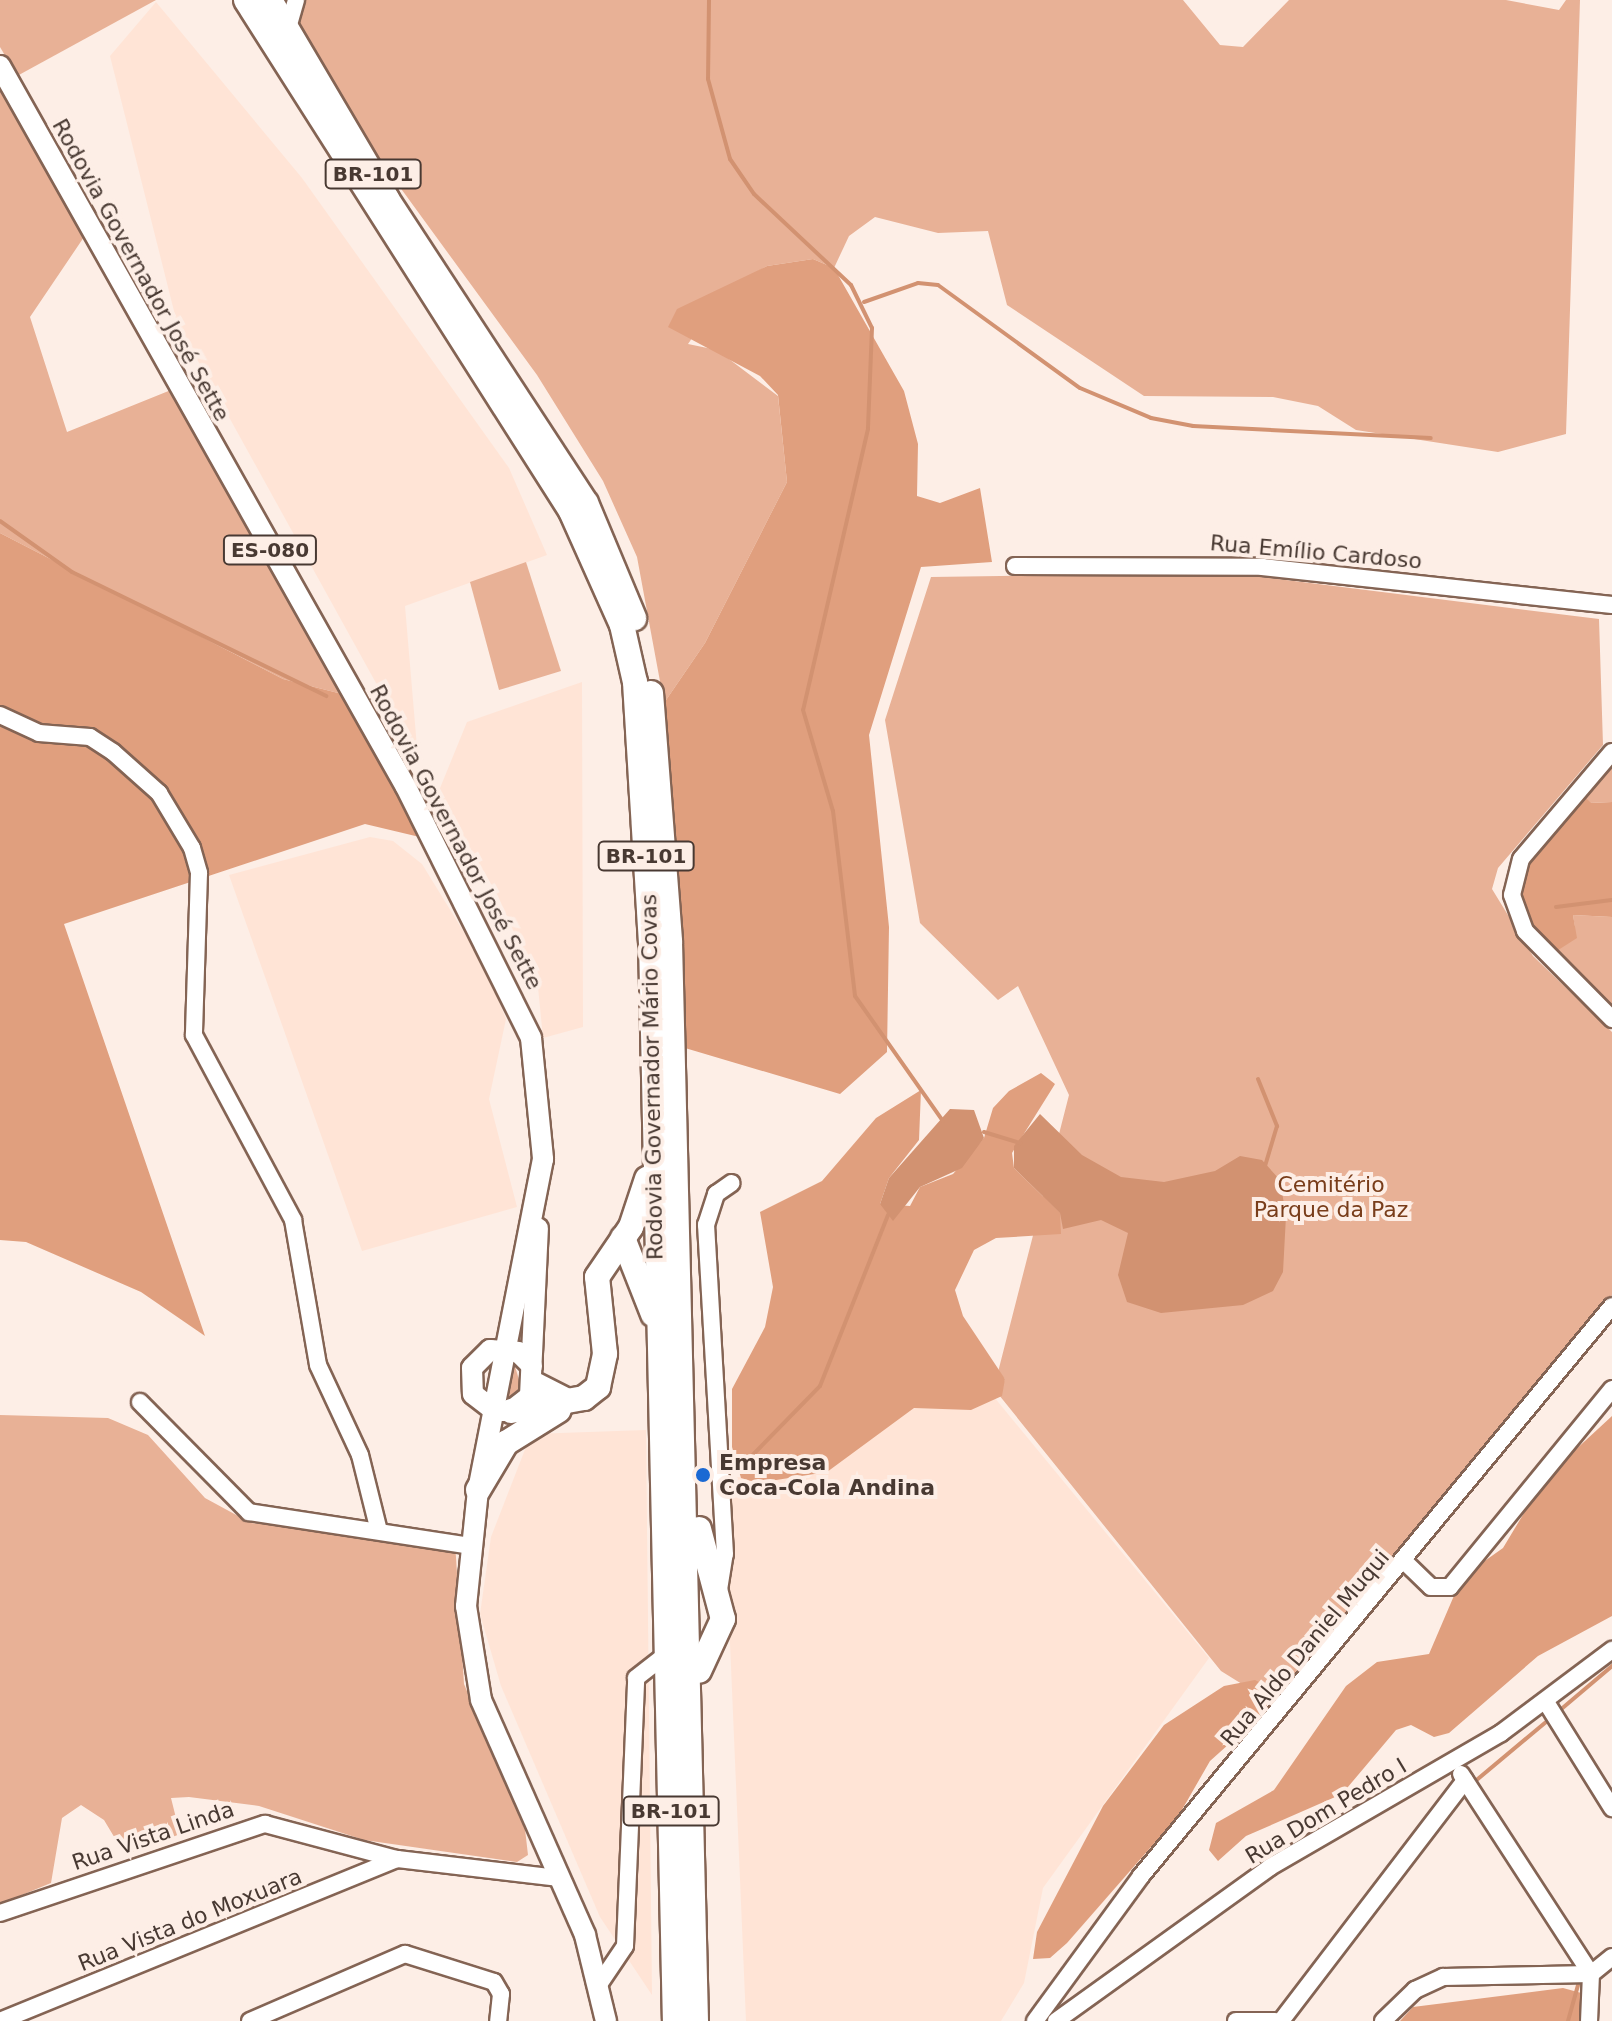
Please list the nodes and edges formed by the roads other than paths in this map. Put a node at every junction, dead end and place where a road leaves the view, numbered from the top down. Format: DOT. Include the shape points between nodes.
graph roads {
  1 [pos="246,0"];
  2 [pos="270,0"];
  3 [pos="296,0"];
  4 [pos="288,28"];
  5 [pos="0,66"];
  6 [pos="1015,566"];
  7 [pos="1612,605"];
  8 [pos="0,715"];
  9 [pos="1612,752"];
  10 [pos="1612,1019"];
  11 [pos="654,1145"];
  12 [pos="732,1183"];
  13 [pos="535,1207"];
  14 [pos="655,1219"];
  15 [pos="627,1232"];
  16 [pos="640,1284"];
  17 [pos="1612,1306"];
  18 [pos="596,1313"];
  19 [pos="659,1328"];
  20 [pos="499,1349"];
  21 [pos="533,1375"];
  22 [pos="683,1377"];
  23 [pos="1612,1389"];
  24 [pos="572,1400"];
  25 [pos="140,1402"];
  26 [pos="496,1409"];
  27 [pos="687,1473"];
  28 [pos="478,1490"];
  29 [pos="379,1531"];
  30 [pos="470,1546"];
  31 [pos="716,1558"];
  32 [pos="1404,1561"];
  33 [pos="668,1600"];
  34 [pos="703,1632"];
  35 [pos="1612,1650"];
  36 [pos="668,1653"];
  37 [pos="1546,1702"];
  38 [pos="1454,1762"];
  39 [pos="1465,1780"];
  40 [pos="1612,1808"];
  41 [pos="397,1859"];
  42 [pos="558,1878"];
  43 [pos="0,1913"];
  44 [pos="1612,1957"];
  45 [pos="1591,1974"];
  46 [pos="600,1983"];
  47 [pos="0,2021"];
  48 [pos="250,2021"];
  49 [pos="498,2021"];
  50 [pos="606,2021"];
  51 [pos="675,2021"];
  52 [pos="696,2021"];
  53 [pos="1035,2021"];
  54 [pos="1056,2021"];
  55 [pos="1236,2021"];
  56 [pos="1278,2021"];
  57 [pos="1383,2021"];
  58 [pos="1589,2021"];
  1 -- 11 [label="highway, Rodovia Governador Mário Covas / BR-101" via="544,465 622,625 636,697"];
  2 -- 4 [label="highway, Rodovia Governador Mário Covas / BR-101"];
  3 -- 4 [label="street"];
  4 -- 22 [label="highway, Rodovia Governador Mário Covas / BR-101" via="387,199 586,503 634,615 654,718 670,942"];
  5 -- 13 [label="main road, Rodovia Governador José Sette / ES-080" via="406,787 515,996 541,1088 543,1159"];
  6 -- 7 [label="street, Rua Emílio Cardoso" via="1262,567"];
  8 -- 29 [label="street" via="39,733 90,737 113,752 159,793 192,848 199,873 194,1035 293,1220 318,1365 360,1455"];
  9 -- 10 [label="street" via="1521,859 1512,895 1525,931"];
  11 -- 14 [label="highway, Rodovia Governador Mário Covas / BR-101"];
  11 -- 15 [label="highway"];
  12 -- 31 [label="street" via="716,1194 706,1225"];
  13 -- 20 [label="main road, Rodovia Governador José Sette / ES-080" via="521,1287"];
  13 -- 21 [label="main road" via="541,1255"];
  14 -- 15 [label="highway"];
  14 -- 19 [label="highway, Rodovia Governador Mário Covas / BR-101"];
  14 -- 22 [label="highway" via="669,1230 676,1360"];
  15 -- 16 [label="highway"];
  15 -- 18 [label="highway" via="597,1277"];
  16 -- 18 [label="highway" via="610,1286"];
  16 -- 19 [label="highway"];
  17 -- 32 [label="street, Rua Aldo Daniel Muqui"];
  18 -- 24 [label="highway" via="604,1375"];
  19 -- 33 [label="highway, Rodovia Governador Mário Covas / BR-101"];
  20 -- 21 [label="main road"];
  20 -- 26 [label="main road"];
  20 -- 26 [label="main road" via="470,1381"];
  21 -- 24 [label="highway"];
  21 -- 26 [label="main road"];
  22 -- 27 [label="highway, Rodovia Governador Mário Covas / BR-101"];
  23 -- 32 [label="street" via="1450,1587 1431,1587"];
  24 -- 26 [label="highway"];
  24 -- 28 [label="highway" via="517,1432"];
  25 -- 29 [label="street" via="249,1512"];
  26 -- 28 [label="main road"];
  27 -- 31 [label="highway"];
  27 -- 34 [label="highway, Rodovia Governador Mário Covas / BR-101"];
  28 -- 30 [label="main road"];
  29 -- 30 [label="street"];
  30 -- 42 [label="main road" via="466,1606 481,1700"];
  31 -- 34 [label="highway" via="723,1619"];
  32 -- 53 [label="street, Rua Aldo Daniel Muqui" via="1141,1876"];
  33 -- 34 [label="highway"];
  33 -- 36 [label="highway, Rodovia Governador Mário Covas / BR-101"];
  34 -- 52 [label="highway, Rodovia Governador Mário Covas / BR-101" via="693,1729"];
  35 -- 37 [label="street, Rua Dom Pedro I"];
  36 -- 46 [label="street" via="641,1667 634,1688 625,1946"];
  36 -- 51 [label="highway, Rodovia Governador Mário Covas / BR-101"];
  37 -- 38 [label="street, Rua Dom Pedro I"];
  37 -- 40 [label="street"];
  38 -- 39 [label="street"];
  38 -- 54 [label="street, Rua Dom Pedro I" via="1270,1867"];
  39 -- 45 [label="street"];
  39 -- 56 [label="street"];
  41 -- 42 [label="street, Rua Vista Linda"];
  41 -- 43 [label="street, Rua Vista Linda" via="265,1824"];
  41 -- 47 [label="street, Rua Vista do Moxuara"];
  42 -- 46 [label="main road"];
  44 -- 45 [label="street"];
  45 -- 57 [label="street" via="1460,1973 1415,1990"];
  45 -- 58 [label="street"];
  46 -- 50 [label="main road"];
  48 -- 49 [label="street" via="405,1954 487,1978 502,2003"];
  55 -- 56 [label="street"];
}
